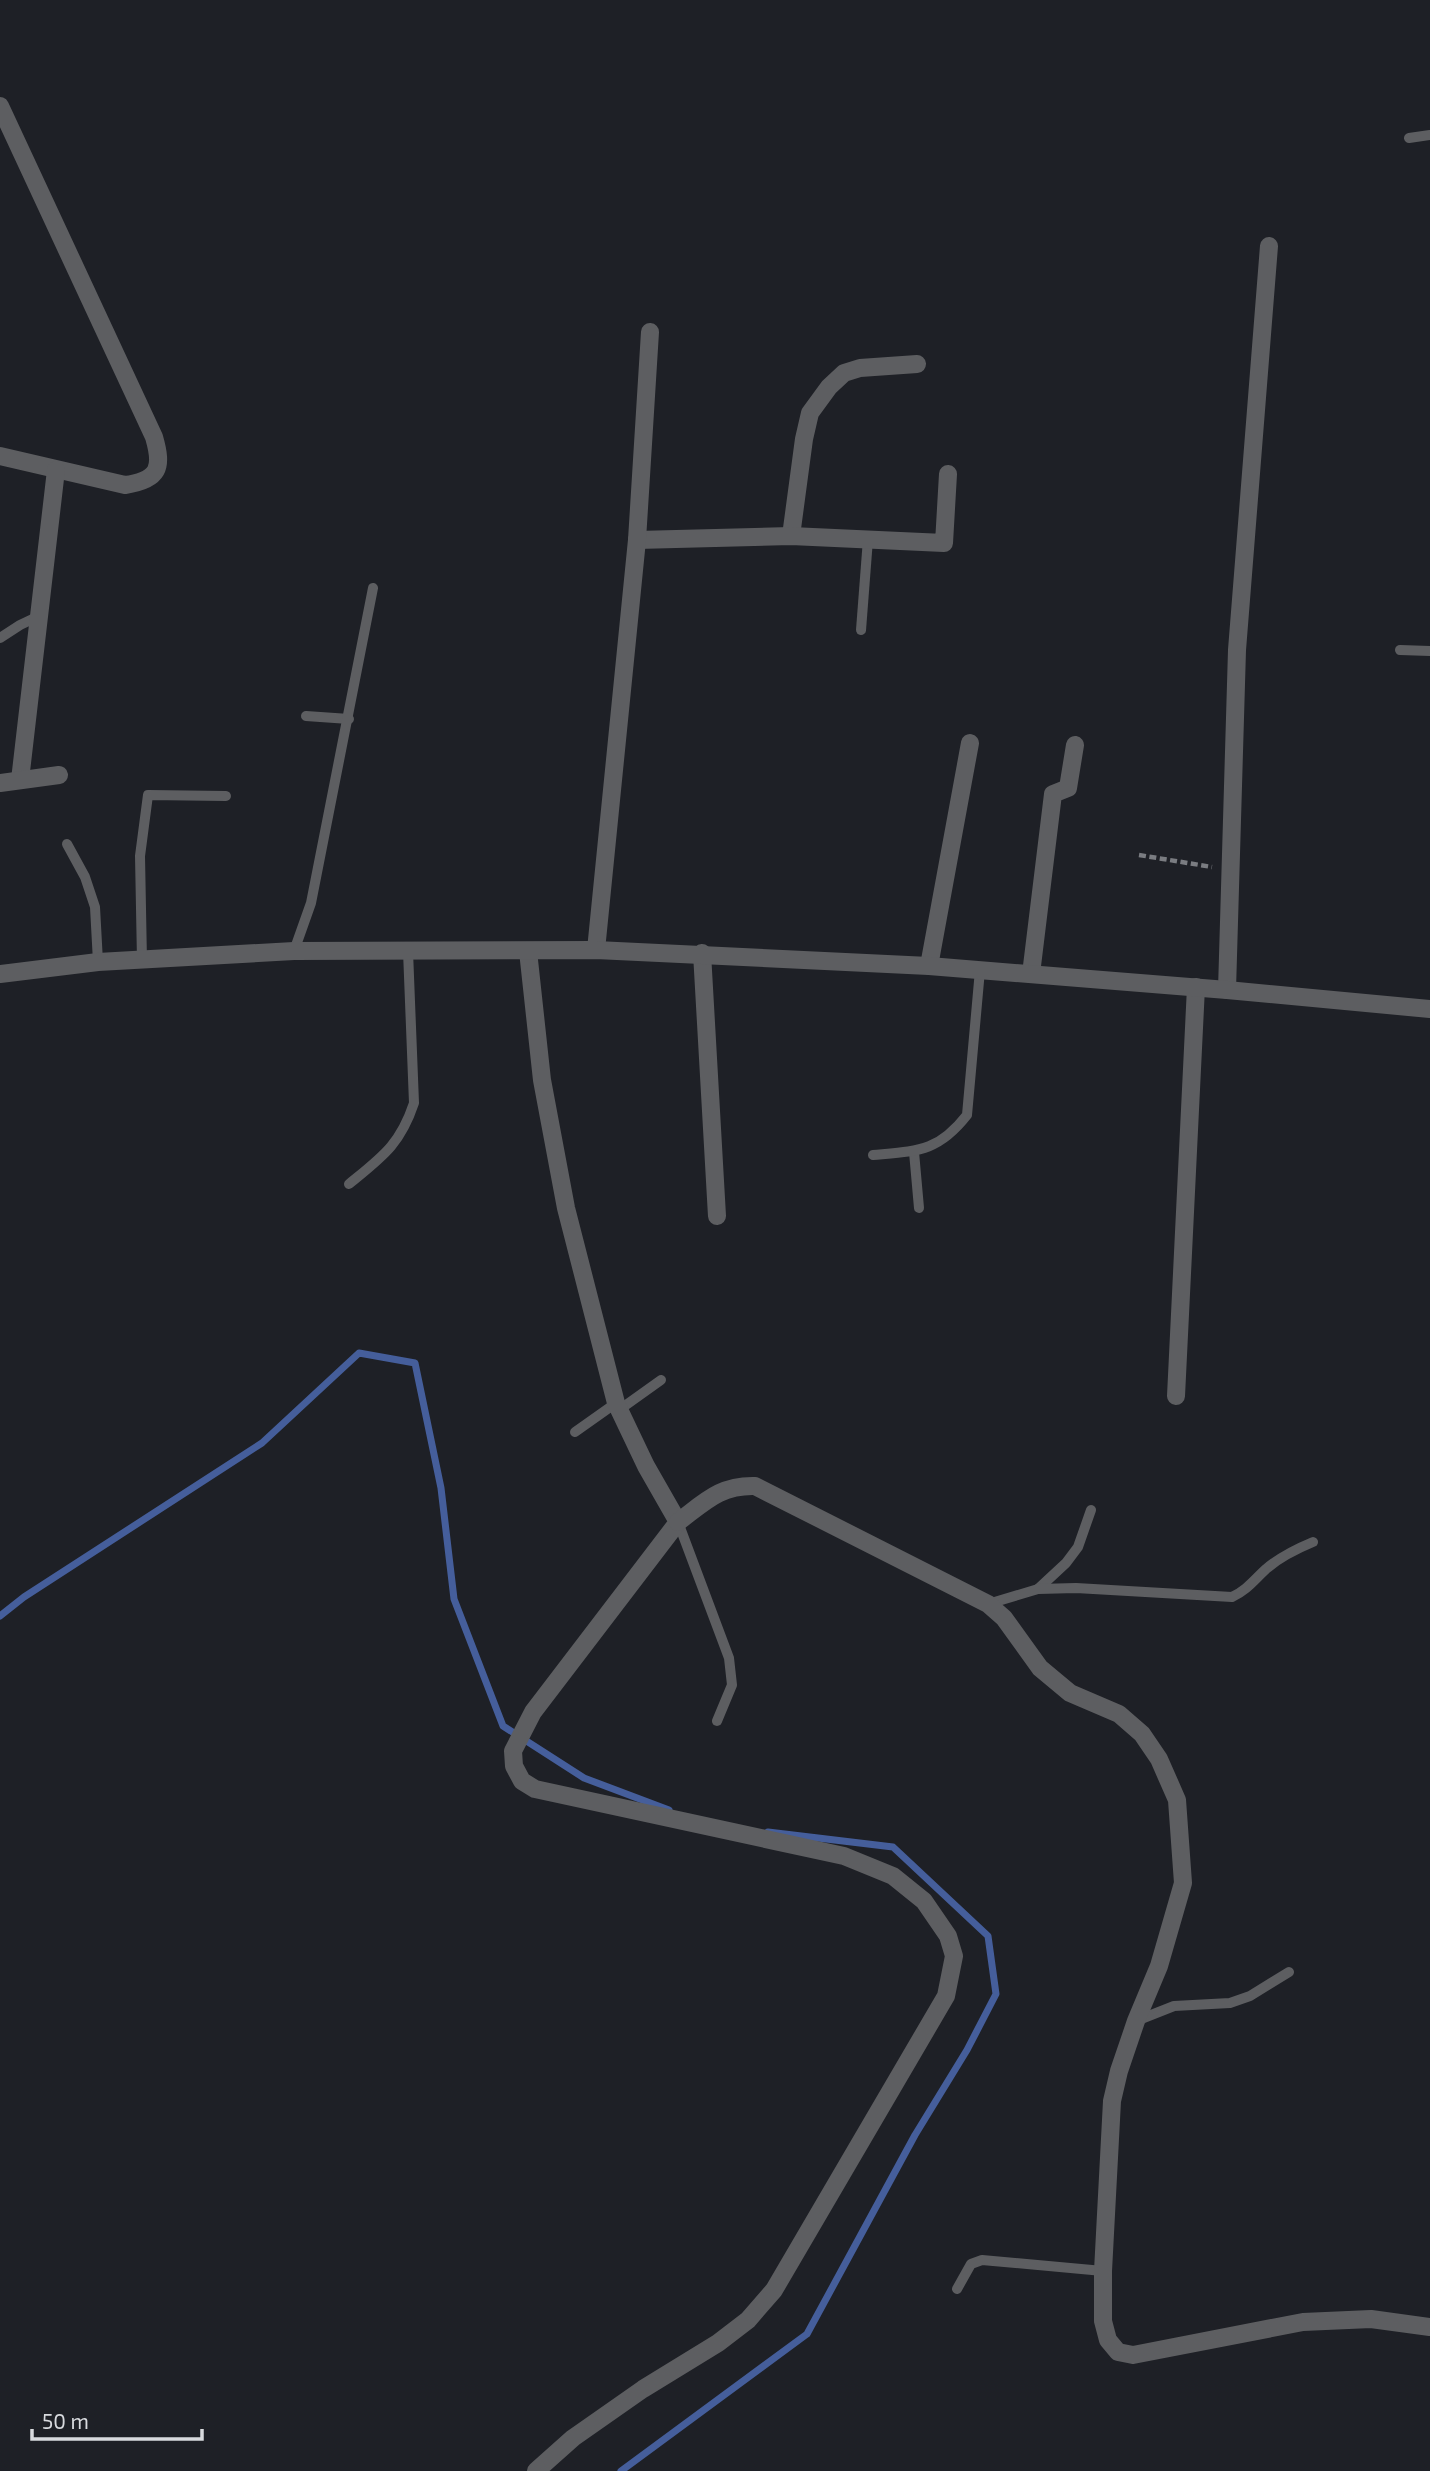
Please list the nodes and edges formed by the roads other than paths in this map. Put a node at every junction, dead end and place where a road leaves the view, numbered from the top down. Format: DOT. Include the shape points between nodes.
graph roads {
  1 [pos="0,106"];
  2 [pos="1430,135"];
  3 [pos="1409,138"];
  4 [pos="1269,246"];
  5 [pos="650,332"];
  6 [pos="917,364"];
  7 [pos="0,456"];
  8 [pos="56,470"];
  9 [pos="948,474"];
  10 [pos="791,536"];
  11 [pos="869,539"];
  12 [pos="637,540"];
  13 [pos="373,588"];
  14 [pos="39,616"];
  15 [pos="861,631"];
  16 [pos="0,638"];
  17 [pos="1400,650"];
  18 [pos="1430,651"];
  19 [pos="306,716"];
  20 [pos="349,719"];
  21 [pos="970,743"];
  22 [pos="1075,745"];
  23 [pos="59,775"];
  24 [pos="20,780"];
  25 [pos="0,783"];
  26 [pos="226,796"];
  27 [pos="67,844"];
  28 [pos="596,950"];
  29 [pos="294,951"];
  30 [pos="408,951"];
  31 [pos="528,951"];
  32 [pos="702,953"];
  33 [pos="142,961"];
  34 [pos="98,962"];
  35 [pos="929,966"];
  36 [pos="980,970"];
  37 [pos="0,974"];
  38 [pos="1031,974"];
  39 [pos="1196,987"];
  40 [pos="1227,989"];
  41 [pos="1430,1009"];
  42 [pos="914,1152"];
  43 [pos="873,1155"];
  44 [pos="349,1184"];
  45 [pos="919,1208"];
  46 [pos="717,1216"];
  47 [pos="661,1380"];
  48 [pos="1176,1396"];
  49 [pos="617,1407"];
  50 [pos="575,1432"];
  51 [pos="1091,1510"];
  52 [pos="678,1522"];
  53 [pos="1314,1542"];
  54 [pos="1038,1589"];
  55 [pos="988,1604"];
  56 [pos="717,1721"];
  57 [pos="1289,1972"];
  58 [pos="1136,2021"];
  59 [pos="1103,2271"];
  60 [pos="957,2289"];
  61 [pos="1430,2327"];
  62 [pos="536,2471"];
  1 -- 8 [label="street" via="159,455 155,473 143,482 125,485"];
  2 -- 3 [label="lane"];
  4 -- 40 [label="street" via="1237,650"];
  5 -- 12 [label="street"];
  6 -- 10 [label="street" via="860,368 844,373 829,387 810,413"];
  7 -- 8 [label="street"];
  8 -- 14 [label="street"];
  9 -- 11 [label="street" via="944,543"];
  10 -- 11 [label="street"];
  10 -- 12 [label="street"];
  11 -- 15 [label="lane"];
  12 -- 28 [label="street"];
  13 -- 20 [label="lane"];
  14 -- 16 [label="lane"];
  14 -- 24 [label="street"];
  17 -- 18 [label="lane"];
  19 -- 20 [label="lane"];
  20 -- 29 [label="lane" via="311,903"];
  21 -- 35 [label="street"];
  22 -- 38 [label="street" via="1068,788 1053,794"];
  23 -- 24 [label="street"];
  24 -- 25 [label="street"];
  26 -- 33 [label="lane" via="148,795 140,856"];
  27 -- 34 [label="lane" via="95,907"];
  28 -- 31 [label="street"];
  28 -- 32 [label="street"];
  29 -- 30 [label="street"];
  29 -- 33 [label="street"];
  30 -- 31 [label="street"];
  30 -- 44 [label="lane" via="414,1103 391,1149"];
  31 -- 49 [label="street" via="542,1080 566,1208"];
  32 -- 35 [label="street"];
  32 -- 46 [label="street"];
  33 -- 34 [label="street"];
  34 -- 37 [label="street"];
  35 -- 36 [label="street"];
  36 -- 38 [label="street"];
  36 -- 42 [label="lane" via="967,1115 953,1134"];
  38 -- 39 [label="street"];
  39 -- 40 [label="street"];
  39 -- 48 [label="street"];
  40 -- 41 [label="street"];
  42 -- 43 [label="lane"];
  42 -- 45 [label="lane"];
  47 -- 49 [label="lane"];
  49 -- 50 [label="lane"];
  49 -- 52 [label="street"];
  51 -- 54 [label="lane" via="1078,1547"];
  52 -- 55 [label="street" via="716,1494 736,1486 755,1486"];
  52 -- 56 [label="lane" via="729,1658 732,1685"];
  52 -- 62 [label="street" via="533,1712 513,1751 522,1781 535,1789 844,1856 893,1877 924,1901 948,1936 954,1956 946,1996 774,2290 748,2320 718,2343 573,2438"];
  53 -- 54 [label="lane" via="1290,1551 1247,1590 1232,1597"];
  54 -- 55 [label="lane"];
  55 -- 58 [label="street" via="1004,1618 1040,1668 1070,1693 1119,1714 1142,1734 1177,1800 1183,1883 1159,1966"];
  57 -- 58 [label="lane" via="1230,2003 1174,2006"];
  58 -- 59 [label="street" via="1112,2101"];
  59 -- 60 [label="lane" via="982,2260 971,2264"];
  59 -- 61 [label="street" via="1103,2321 1108,2340 1118,2352 1133,2355 1303,2322 1371,2319"];
}
